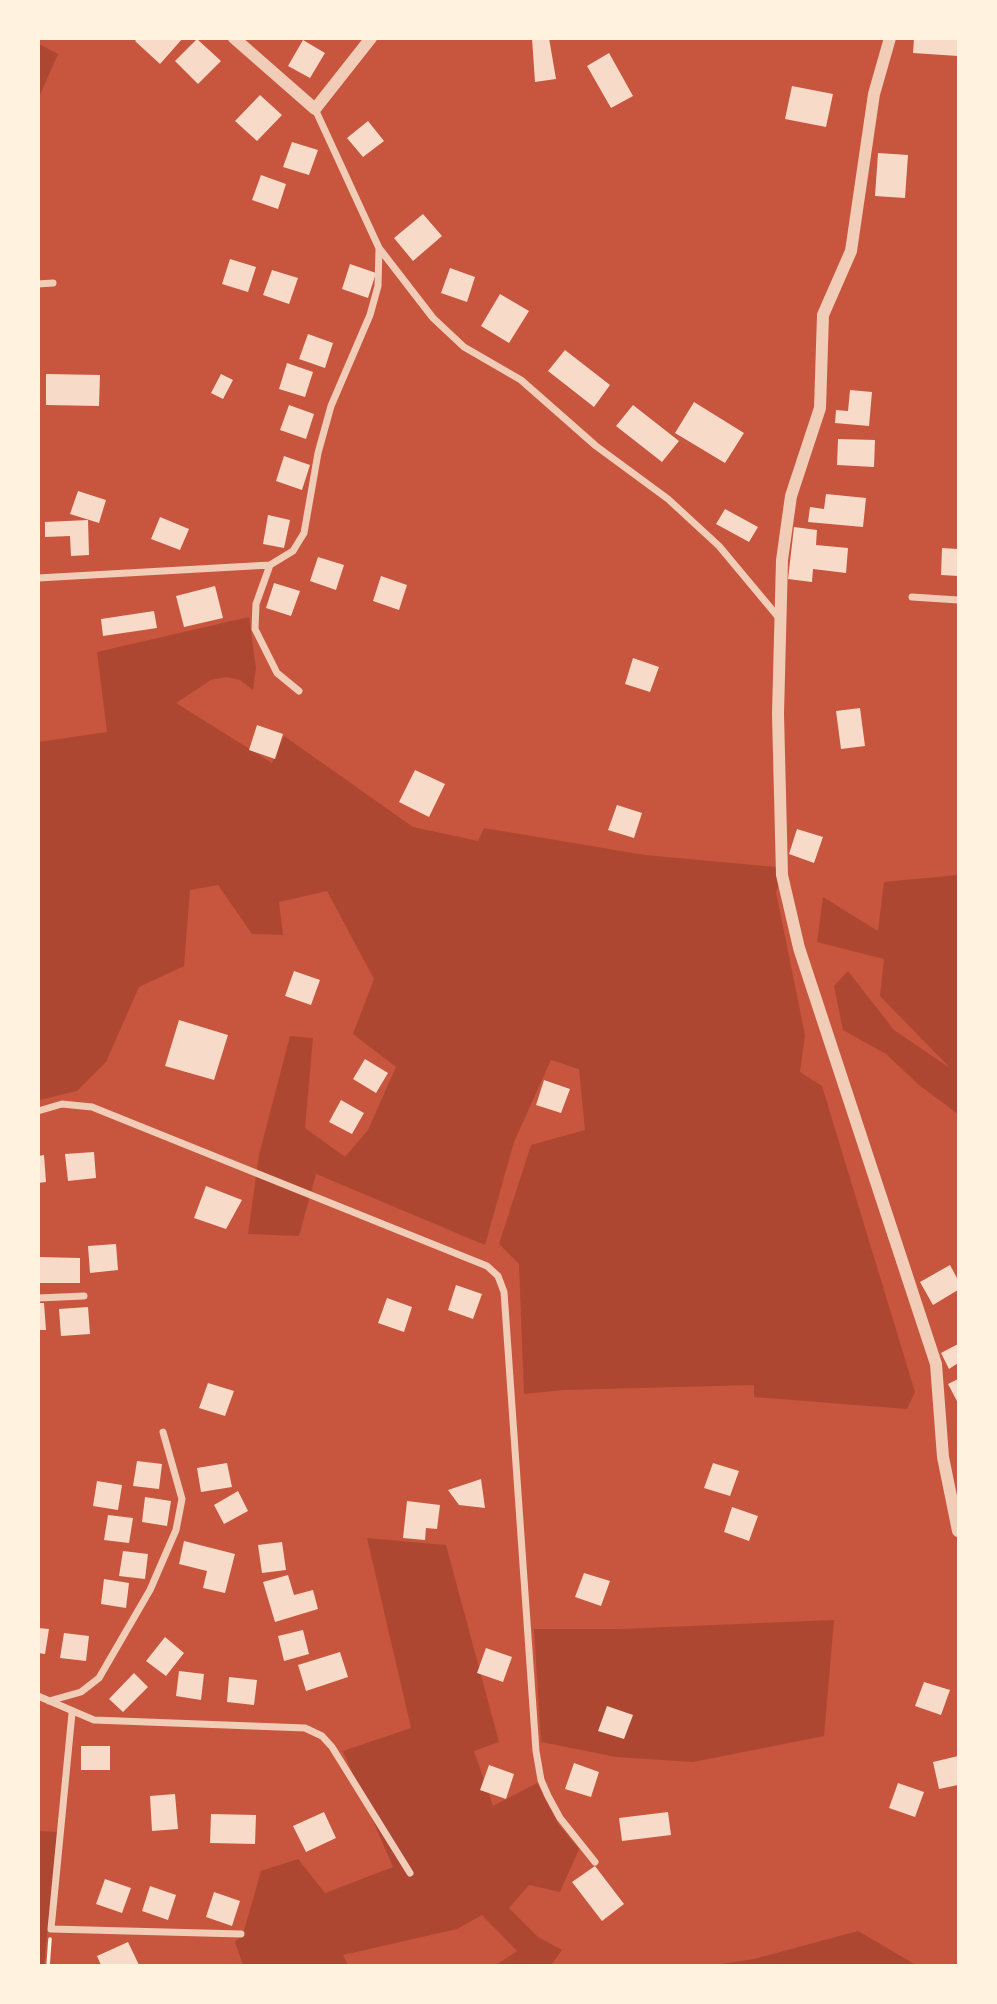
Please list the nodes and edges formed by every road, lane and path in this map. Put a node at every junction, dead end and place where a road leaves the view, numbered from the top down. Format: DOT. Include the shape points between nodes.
graph roads {
  1 [pos="234,38"];
  2 [pos="371,38"];
  3 [pos="890,38"];
  4 [pos="315,109"];
  5 [pos="379,248"];
  6 [pos="53,283"];
  7 [pos="38,284"];
  8 [pos="270,565"];
  9 [pos="38,579"];
  10 [pos="912,597"];
  11 [pos="958,600"];
  12 [pos="782,621"];
  13 [pos="299,691"];
  14 [pos="38,1111"];
  15 [pos="84,1296"];
  16 [pos="38,1298"];
  17 [pos="163,1432"];
  18 [pos="958,1531"];
  19 [pos="38,1696"];
  20 [pos="48,1701"];
  21 [pos="72,1713"];
  22 [pos="595,1862"];
  23 [pos="410,1873"];
  24 [pos="51,1930"];
  25 [pos="241,1934"];
  26 [pos="48,1965"];
  1 -- 4 [label="street"];
  2 -- 4 [label="street"];
  3 -- 12 [label="street" via="874,94 852,251 823,315 820,408 791,496 782,560"];
  4 -- 5 [label="street"];
  5 -- 8 [label="street" via="378,286 331,406 304,533 293,551"];
  5 -- 12 [label="street" via="433,318 464,347 521,380 596,446 668,499 719,546"];
  6 -- 7 [label="street"];
  8 -- 9 [label="street"];
  8 -- 13 [label="street" via="256,604 255,629 277,673"];
  10 -- 11 [label="street"];
  12 -- 18 [label="street" via="778,714 782,875 799,948 936,1364 943,1457"];
  14 -- 22 [label="street" via="62,1104 92,1107 487,1266 498,1276 504,1292 541,1780 560,1818"];
  15 -- 16 [label="street"];
  17 -- 20 [label="street" via="182,1499 176,1530 149,1590 99,1678 81,1692"];
  19 -- 20 [label="street"];
  20 -- 21 [label="street"];
  21 -- 23 [label="street" via="94,1720 305,1728 322,1736"];
  21 -- 24 [label="street"];
  24 -- 25 [label="street"];
  24 -- 26 [label="path"];
}
